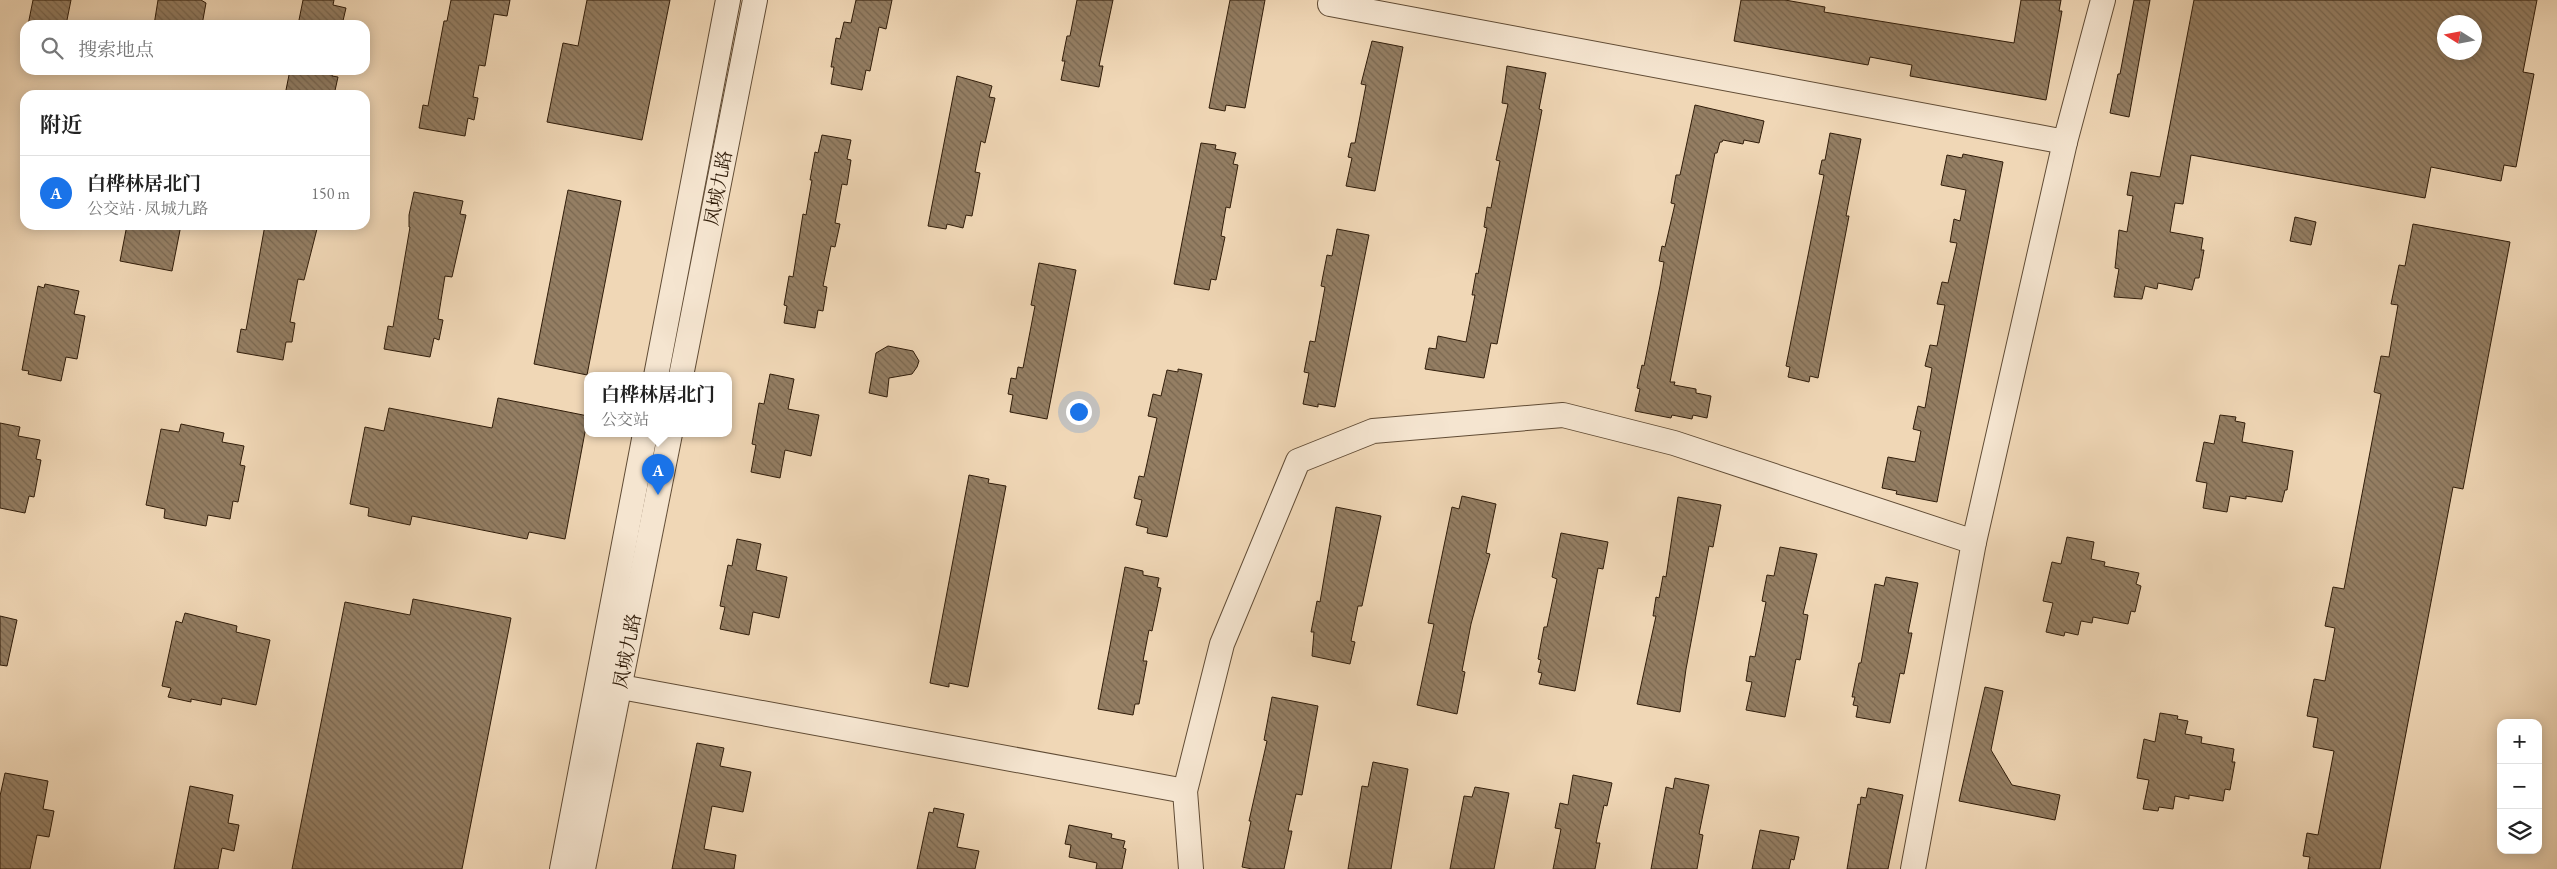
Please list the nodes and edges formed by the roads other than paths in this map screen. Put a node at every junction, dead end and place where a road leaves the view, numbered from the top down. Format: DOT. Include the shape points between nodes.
graph roads {
  1 [pos="728,0"];
  2 [pos="756,0"];
  3 [pos="1331,0"];
  4 [pos="2103,0"];
  5 [pos="2065,142"];
  6 [pos="657,372"];
  7 [pos="683,372"];
  8 [pos="644,437"];
  9 [pos="669,437"];
  10 [pos="1974,542"];
  11 [pos="620,686"];
  12 [pos="1185,791"];
  13 [pos="562,869"];
  14 [pos="583,869"];
  15 [pos="1191,869"];
  16 [pos="1914,869"];
  1 -- 6 [label="street, 凤城九路"];
  2 -- 7 [label="street, 凤城九路"];
  3 -- 5 [label="street" via="1330,4"];
  4 -- 5 [label="street"];
  5 -- 10 [label="street"];
  8 -- 13 [label="street, 凤城九路"];
  9 -- 11 [label="street, 凤城九路"];
  10 -- 12 [label="street" via="1674,443 1563,415 1373,431 1298,461 1222,644"];
  10 -- 16 [label="street"];
  11 -- 12 [label="street"];
  11 -- 14 [label="street, 凤城九路"];
  12 -- 15 [label="street"];
}
